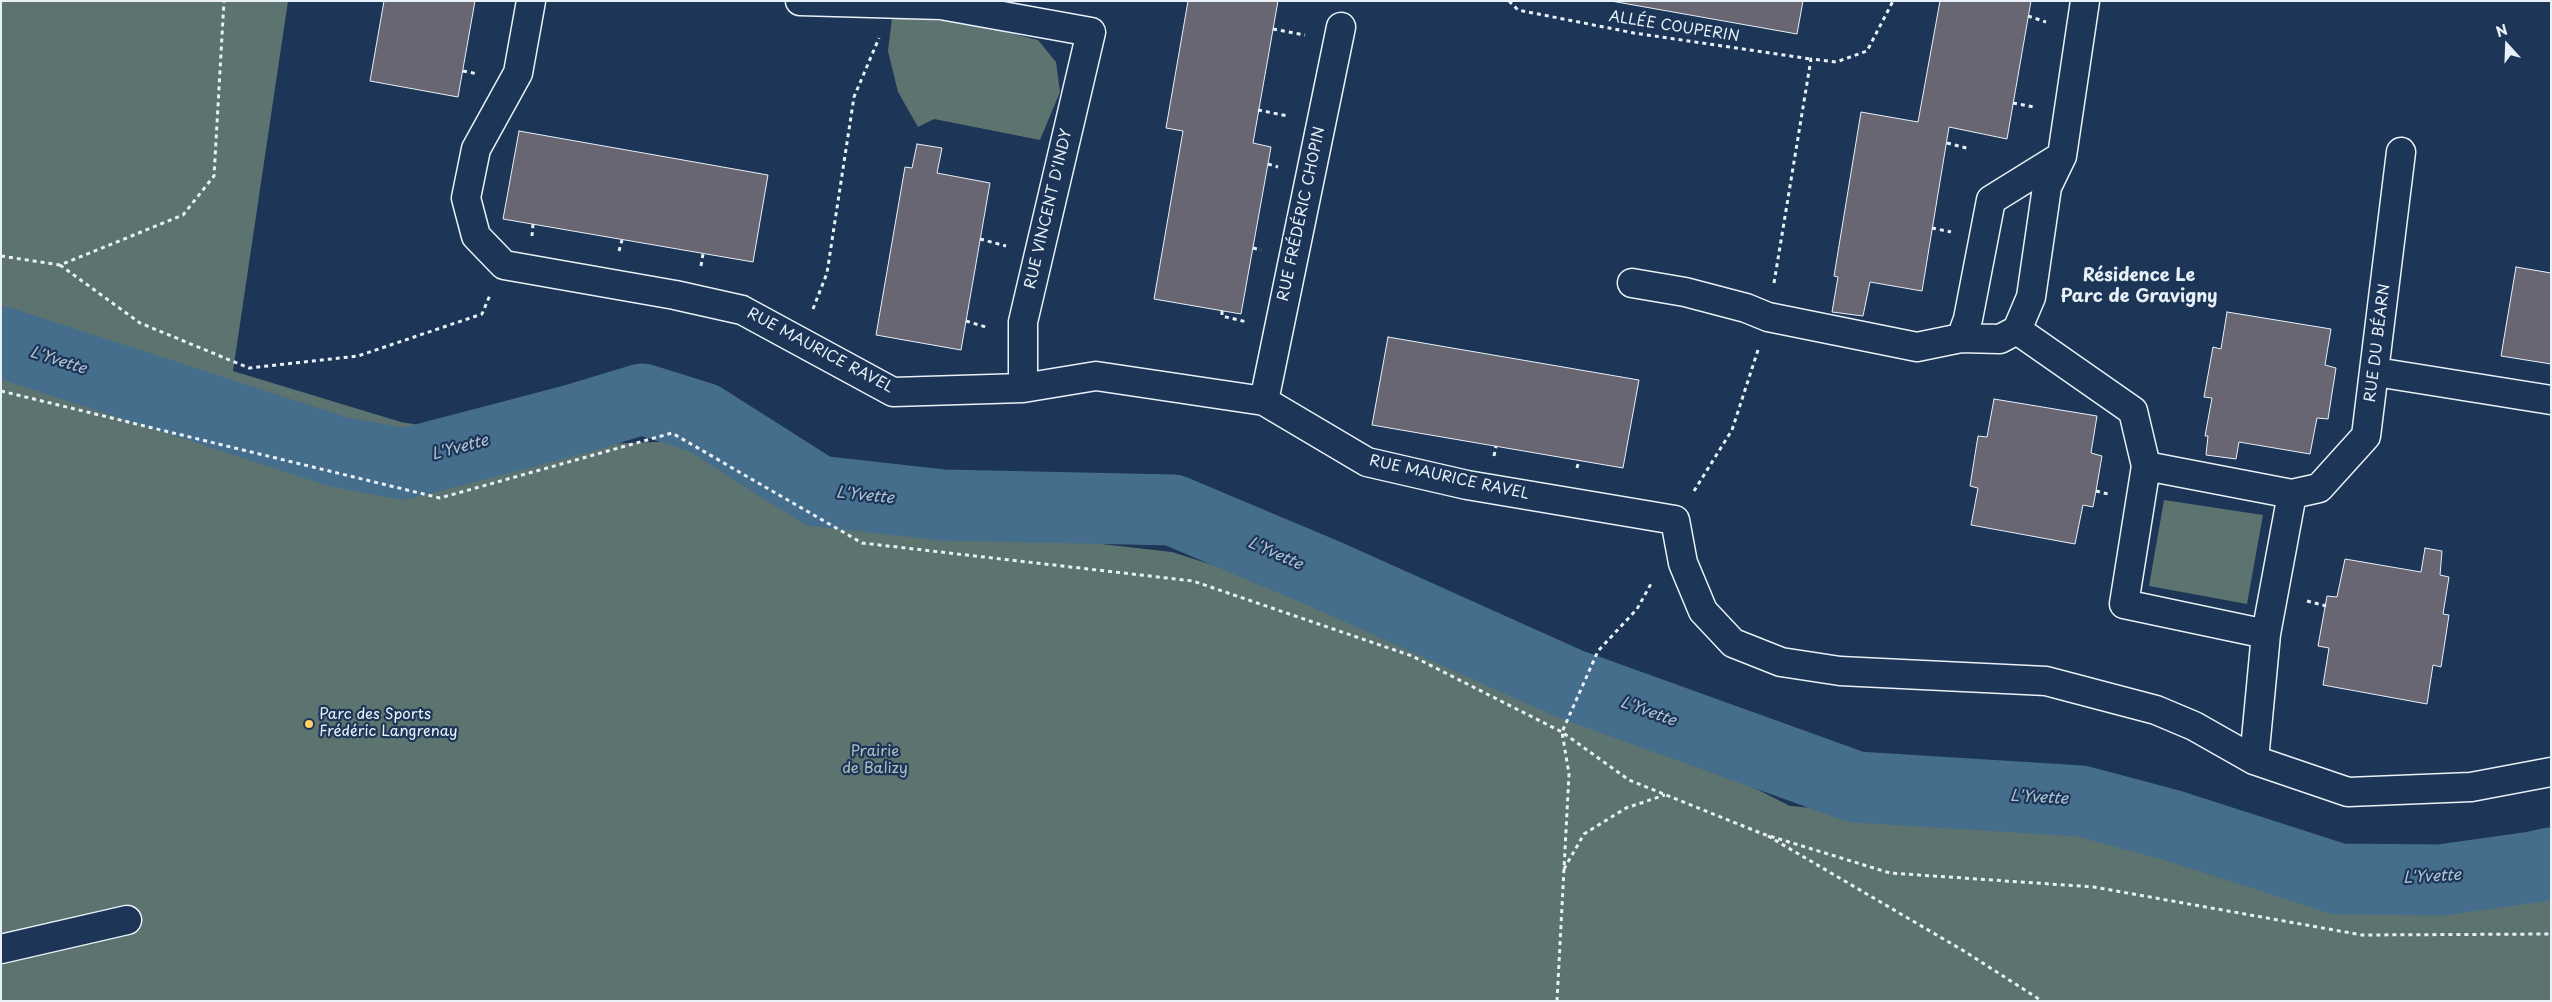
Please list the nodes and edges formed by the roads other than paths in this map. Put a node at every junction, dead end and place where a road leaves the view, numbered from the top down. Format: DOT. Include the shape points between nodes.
graph roads {
  1 [pos="530,1"];
  2 [pos="800,1"];
  3 [pos="2085,1"];
  4 [pos="1341,27"];
  5 [pos="2401,152"];
  6 [pos="2062,156"];
  7 [pos="1632,283"];
  8 [pos="2017,330"];
  9 [pos="1961,338"];
  10 [pos="2376,372"];
  11 [pos="1023,388"];
  12 [pos="2551,400"];
  13 [pos="1264,401"];
  14 [pos="2146,466"];
  15 [pos="2292,494"];
  16 [pos="2266,634"];
  17 [pos="2254,760"];
  18 [pos="2551,772"];
  19 [pos="127,920"];
  20 [pos="1,949"];
  1 -- 11 [label="street, RUE MAURICE RAVEL" via="518,73 476,149 466,198 476,236 504,265 742,310 893,392"];
  2 -- 11 [label="street, RUE VINCENT D'INDY" via="941,5 1091,32 1023,322"];
  3 -- 6 [label="street"];
  4 -- 13 [label="street, RUE FRÉDÉRIC CHOPIN"];
  5 -- 10 [label="street, RUE DU BÉARN"];
  6 -- 8 [label="street" via="2047,187 2031,297"];
  6 -- 9 [label="street" via="1991,200 1968,320"];
  7 -- 9 [label="street" via="1685,292 1768,317 1917,347"];
  8 -- 9 [label="street" via="2000,339"];
  8 -- 14 [label="street" via="2133,411"];
  10 -- 12 [label="street"];
  10 -- 15 [label="street, RUE DU BÉARN" via="2366,436 2319,488"];
  11 -- 13 [label="street, RUE MAURICE RAVEL" via="1096,376"];
  13 -- 17 [label="street, RUE MAURICE RAVEL" via="1367,462 1488,489 1675,520 1683,563 1703,611 1734,643 1781,662 1840,671 2046,681 2156,710 2194,726"];
  14 -- 15 [label="street"];
  14 -- 16 [label="street" via="2124,604"];
  15 -- 16 [label="street"];
  16 -- 17 [label="street"];
  17 -- 18 [label="street" via="2348,792 2471,787"];
  19 -- 20 [label="street"];
}
